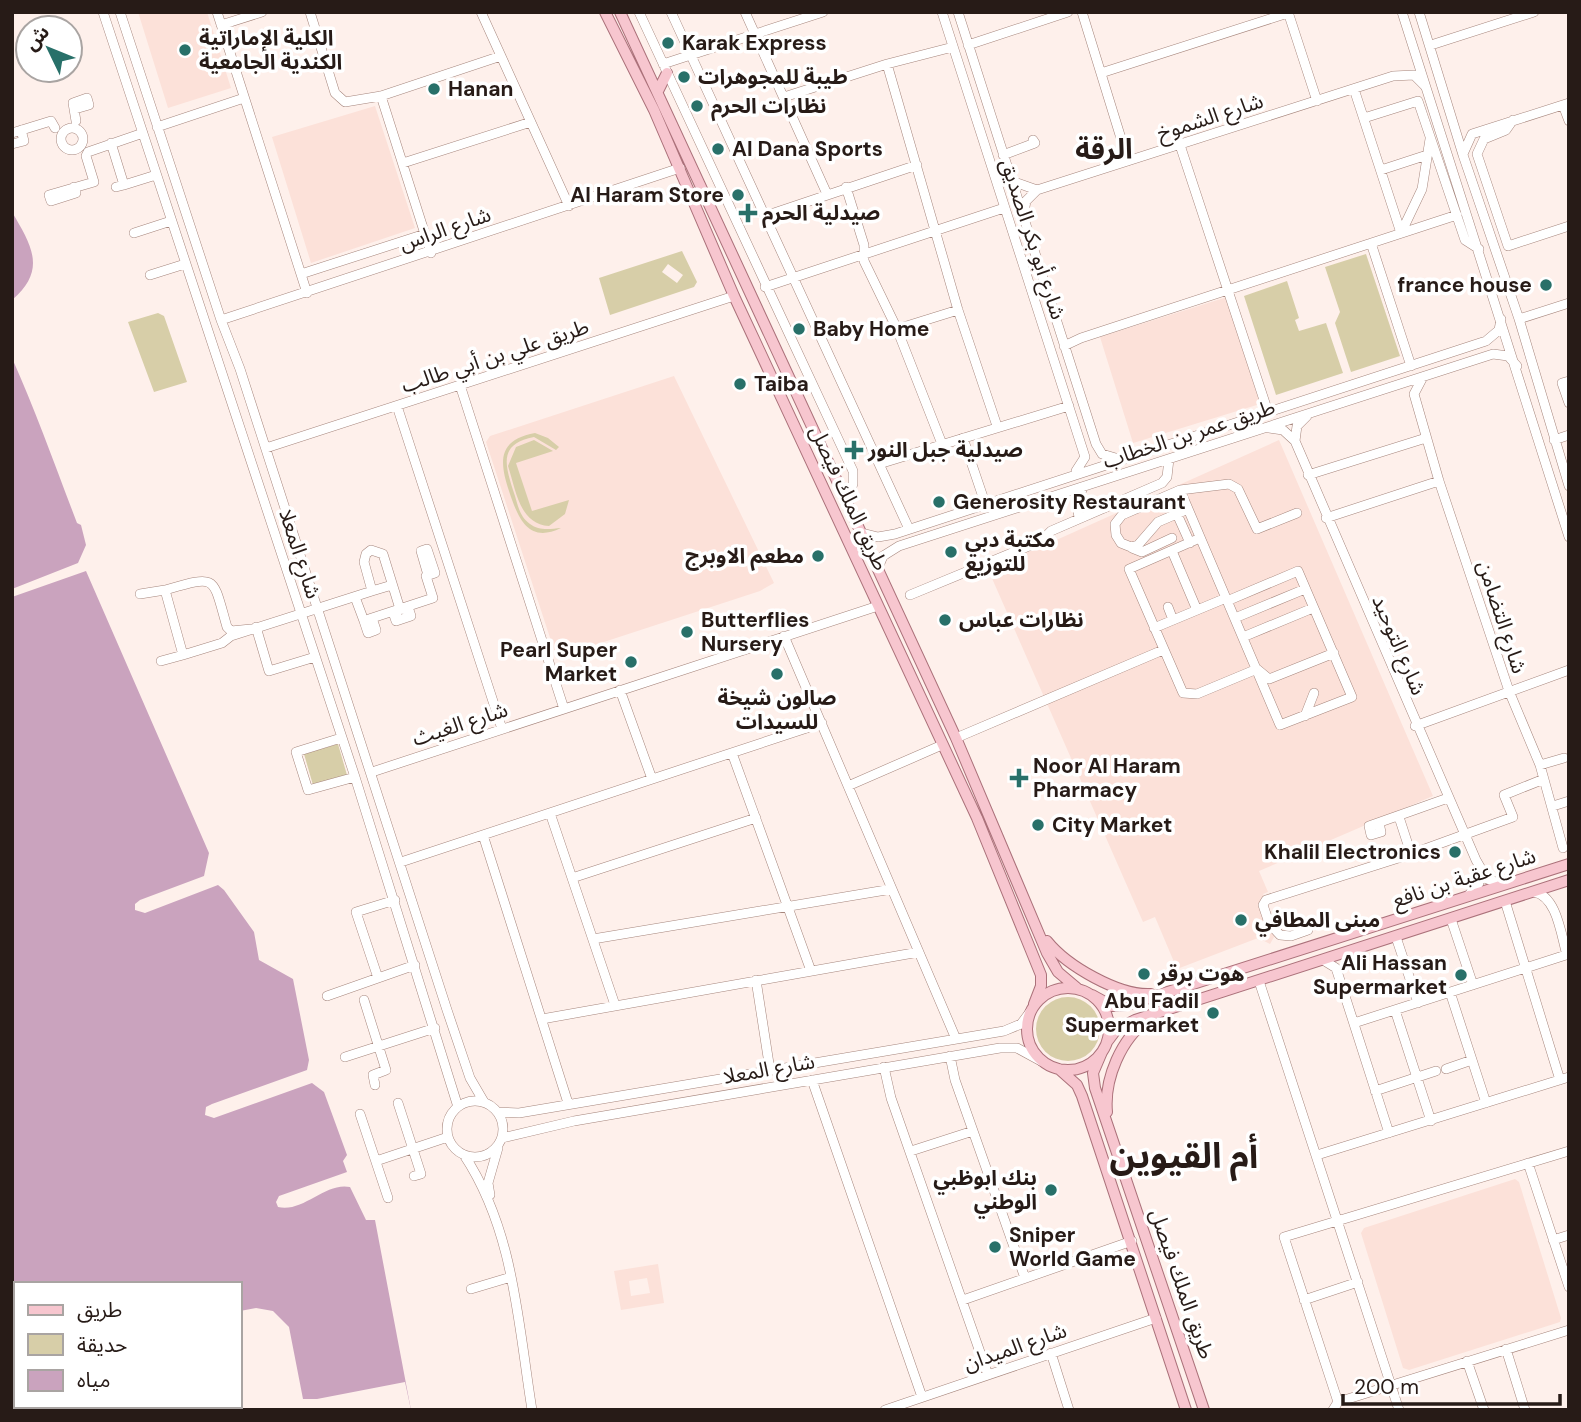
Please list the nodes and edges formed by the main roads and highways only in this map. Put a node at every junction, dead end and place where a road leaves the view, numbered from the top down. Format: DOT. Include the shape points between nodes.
graph roads {
  1 [pos="605,12"];
  2 [pos="620,12"];
  3 [pos="665,69"];
  4 [pos="658,91"];
  5 [pos="680,168"];
  6 [pos="744,275"];
  7 [pos="1569,864"];
  8 [pos="1566,881"];
  9 [pos="1040,932"];
  10 [pos="1251,967"];
  11 [pos="1258,981"];
  12 [pos="1077,988"];
  13 [pos="1178,990"];
  14 [pos="1092,995"];
  15 [pos="1032,1008"];
  16 [pos="1163,1011"];
  17 [pos="1105,1047"];
  18 [pos="1059,1069"];
  19 [pos="1108,1126"];
  20 [pos="1186,1410"];
  21 [pos="1204,1410"];
  1 -- 5 [label="main road, طريق الملك فيصل"];
  2 -- 4 [label="main road, طريق الملك فيصل"];
  3 -- 4 [label="main road"];
  4 -- 6 [label="main road, طريق الملك فيصل"];
  5 -- 6 [label="main road" via="689,170"];
  5 -- 15 [label="main road, طريق الملك فيصل" via="734,296 980,824 1041,975"];
  6 -- 9 [label="main road, طريق الملك فيصل"];
  7 -- 10 [label="main road, شارع عقبة بن نافع"];
  8 -- 11 [label="main road, شارع عقبة بن نافع"];
  9 -- 12 [label="main road, طريق الملك فيصل" via="1058,972"];
  9 -- 13 [label="main road" via="1066,961 1123,990 1141,995"];
  10 -- 11 [label="main road"];
  10 -- 13 [label="main road, شارع عقبة بن نافع"];
  11 -- 16 [label="main road, شارع عقبة بن نافع"];
  12 -- 14 [label="main road"];
  12 -- 15 [label="main road" via="1053,989"];
  13 -- 14 [label="main road, شارع عقبة بن نافع" via="1112,1006"];
  14 -- 17 [label="main road" via="1107,1016"];
  15 -- 18 [label="main road" via="1027,1038 1041,1061"];
  16 -- 17 [label="main road, شارع عقبة بن نافع" via="1123,1025"];
  16 -- 19 [label="main road" via="1138,1028 1120,1054 1108,1090"];
  17 -- 18 [label="main road" via="1083,1067"];
  17 -- 19 [label="main road, طريق الملك فيصل" via="1093,1073"];
  18 -- 20 [label="main road, طريق الملك فيصل" via="1082,1096"];
  19 -- 21 [label="main road, طريق الملك فيصل"];
}
